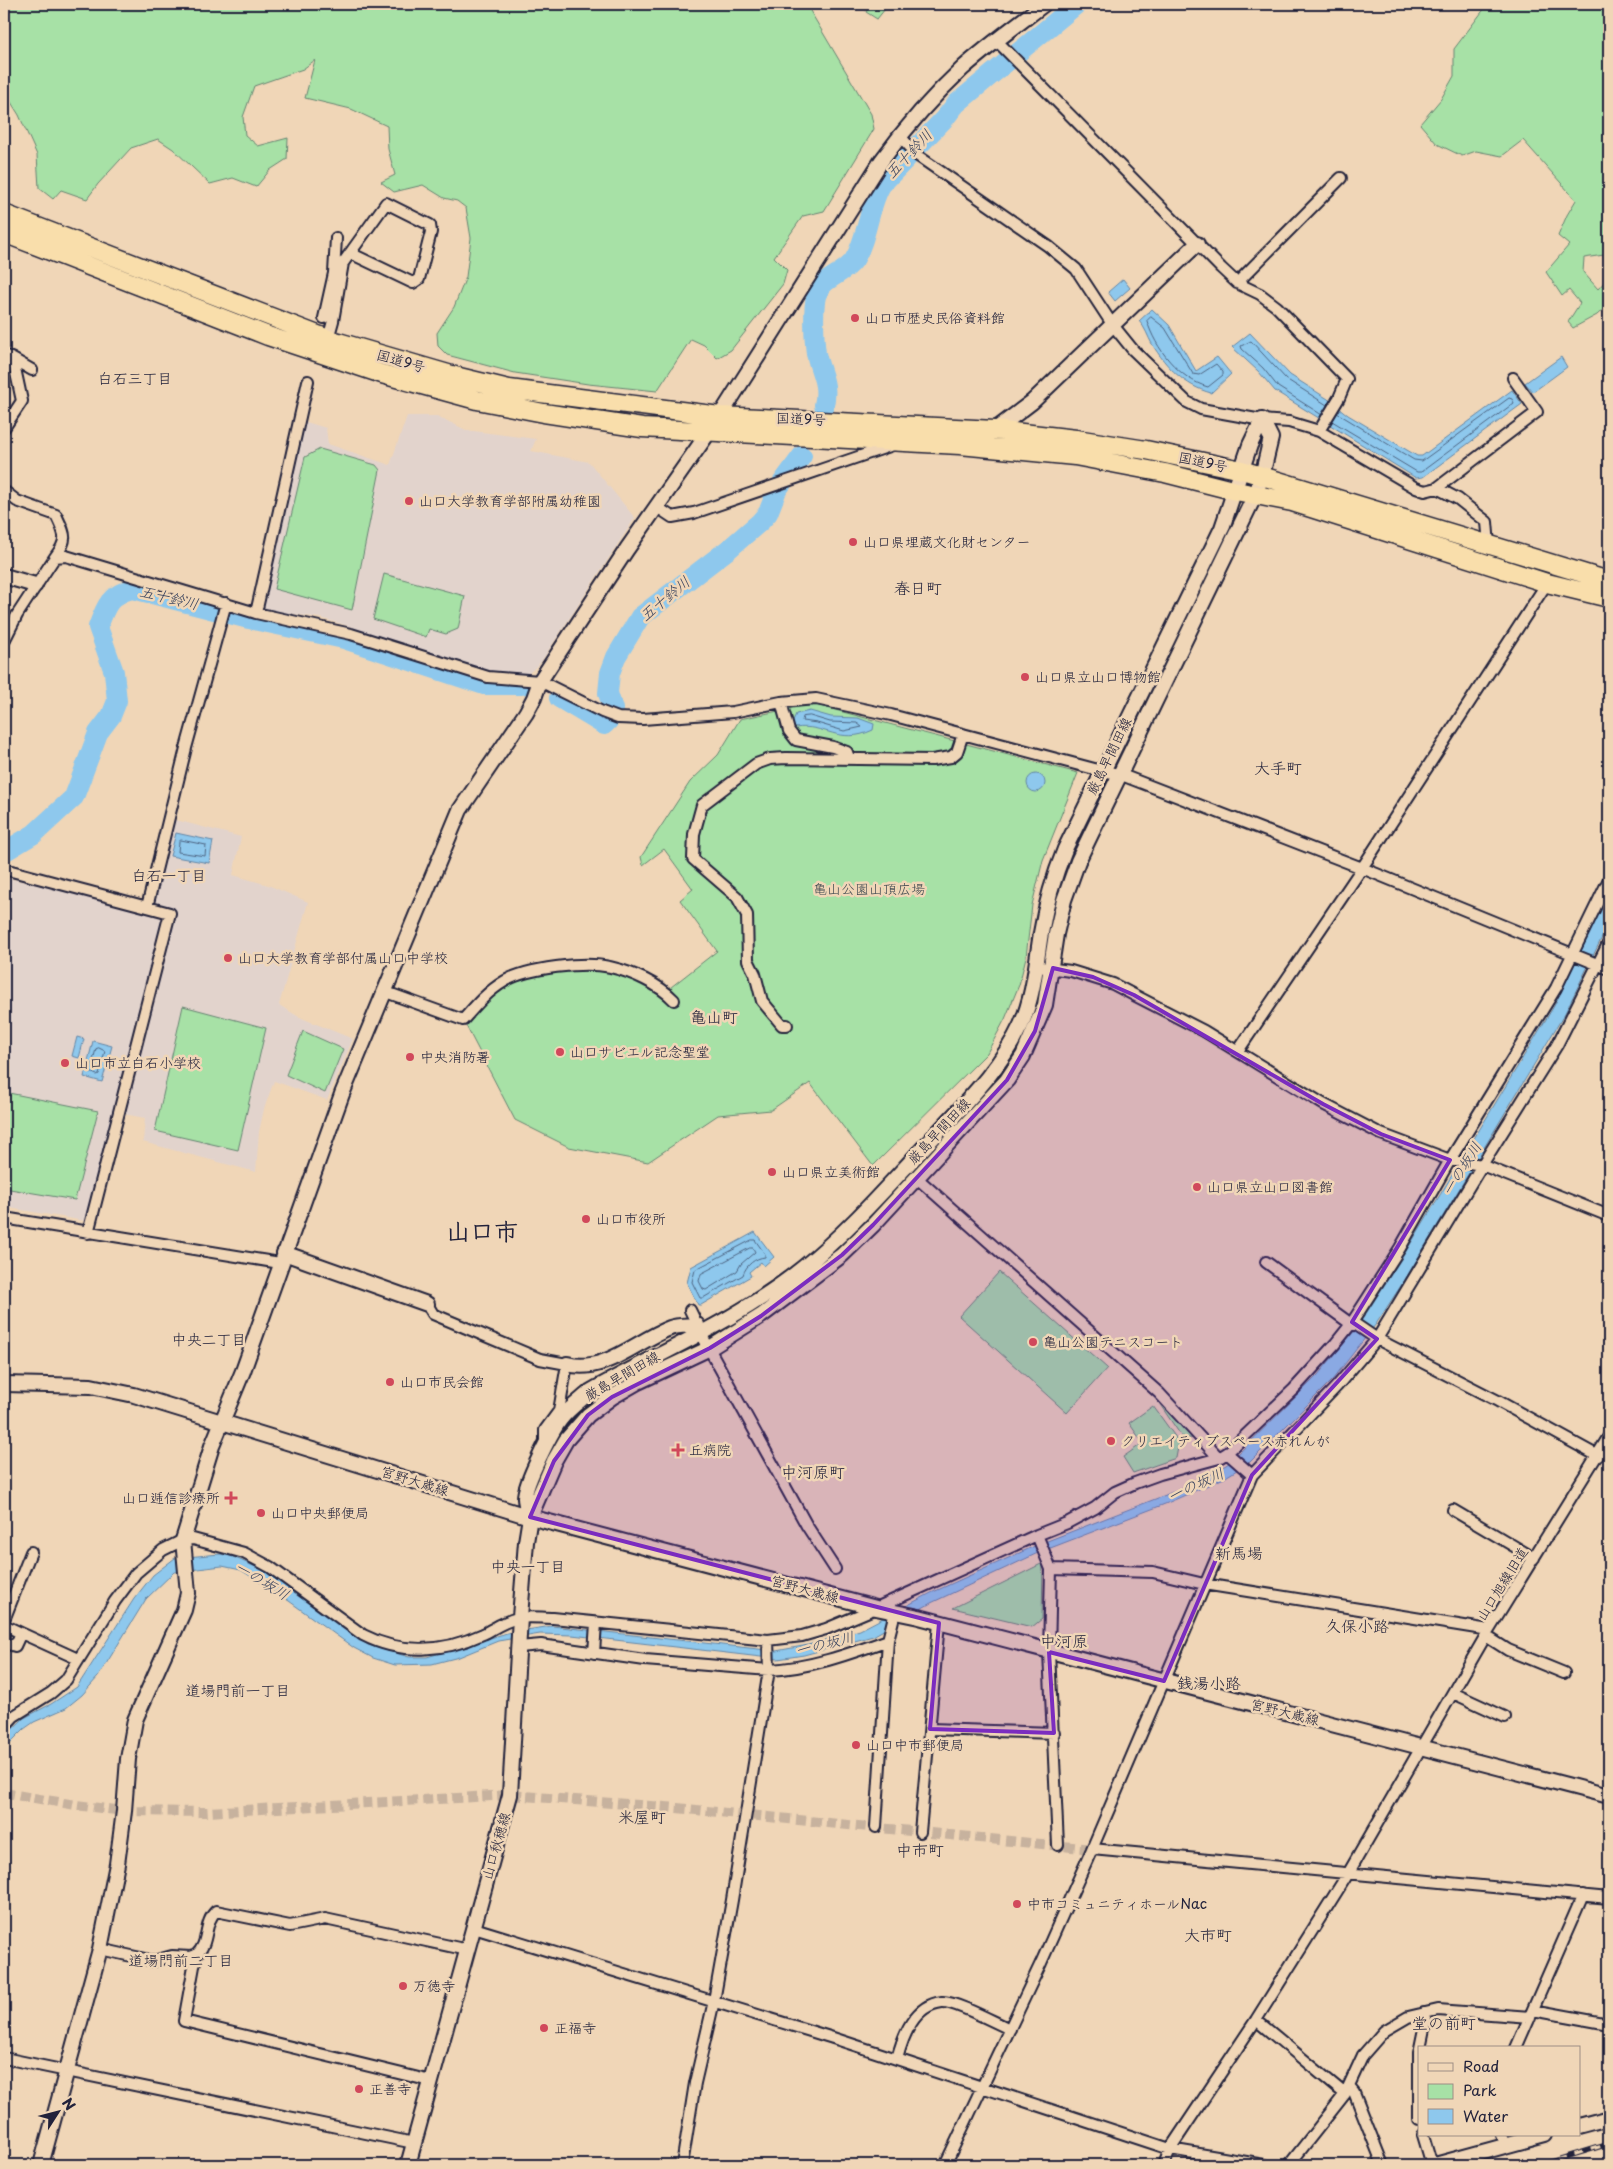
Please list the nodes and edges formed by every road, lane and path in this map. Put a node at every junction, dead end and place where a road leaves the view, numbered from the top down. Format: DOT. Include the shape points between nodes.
graph roads {
  1 [pos="1044,4"];
  2 [pos="997,41"];
  3 [pos="903,140"];
  4 [pos="1341,178"];
  5 [pos="4,214"];
  6 [pos="4,233"];
  7 [pos="336,238"];
  8 [pos="1197,244"];
  9 [pos="350,253"];
  10 [pos="337,274"];
  11 [pos="1236,283"];
  12 [pos="324,318"];
  13 [pos="1112,324"];
  14 [pos="328,339"];
  15 [pos="8,357"];
  16 [pos="32,370"];
  17 [pos="1513,378"];
  18 [pos="308,381"];
  19 [pos="720,416"];
  20 [pos="1262,420"];
  21 [pos="4,428"];
  22 [pos="1320,428"];
  23 [pos="995,430"];
  24 [pos="708,432"];
  25 [pos="899,442"];
  26 [pos="1242,470"];
  27 [pos="1262,476"];
  28 [pos="1438,488"];
  29 [pos="4,491"];
  30 [pos="1236,492"];
  31 [pos="1256,495"];
  32 [pos="657,507"];
  33 [pos="1489,545"];
  34 [pos="55,556"];
  35 [pos="4,576"];
  36 [pos="1609,580"];
  37 [pos="1548,583"];
  38 [pos="35,585"];
  39 [pos="1609,598"];
  40 [pos="224,610"];
  41 [pos="256,613"];
  42 [pos="4,641"];
  43 [pos="540,681"];
  44 [pos="781,702"];
  45 [pos="963,734"];
  46 [pos="849,758"];
  47 [pos="1102,771"];
  48 [pos="1119,774"];
  49 [pos="1362,868"];
  50 [pos="4,869"];
  51 [pos="1609,879"];
  52 [pos="147,907"];
  53 [pos="1609,942"];
  54 [pos="1576,955"];
  55 [pos="1596,964"];
  56 [pos="1038,967"];
  57 [pos="1052,968"];
  58 [pos="1609,969"];
  59 [pos="383,991"];
  60 [pos="674,1000"];
  61 [pos="788,1025"];
  62 [pos="1238,1051"];
  63 [pos="1453,1160"];
  64 [pos="1479,1165"];
  65 [pos="917,1178"];
  66 [pos="1609,1216"];
  67 [pos="4,1218"];
  68 [pos="88,1233"];
  69 [pos="282,1258"];
  70 [pos="1266,1262"];
  71 [pos="427,1304"];
  72 [pos="690,1310"];
  73 [pos="1353,1323"];
  74 [pos="699,1330"];
  75 [pos="1375,1337"];
  76 [pos="710,1348"];
  77 [pos="566,1364"];
  78 [pos="4,1384"];
  79 [pos="222,1423"];
  80 [pos="1609,1436"];
  81 [pos="545,1447"];
  82 [pos="1603,1452"];
  83 [pos="1226,1456"];
  84 [pos="1250,1474"];
  85 [pos="1453,1510"];
  86 [pos="530,1516"];
  87 [pos="1037,1537"];
  88 [pos="183,1544"];
  89 [pos="31,1552"];
  90 [pos="1534,1558"];
  91 [pos="835,1569"];
  92 [pos="1051,1569"];
  93 [pos="1204,1584"];
  94 [pos="876,1608"];
  95 [pos="895,1612"];
  96 [pos="520,1617"];
  97 [pos="4,1620"];
  98 [pos="939,1623"];
  99 [pos="4,1625"];
  100 [pos="596,1625"];
  101 [pos="21,1633"];
  102 [pos="1488,1633"];
  103 [pos="768,1640"];
  104 [pos="888,1640"];
  105 [pos="4,1643"];
  106 [pos="519,1647"];
  107 [pos="594,1648"];
  108 [pos="1049,1652"];
  109 [pos="78,1659"];
  110 [pos="769,1667"];
  111 [pos="1564,1673"];
  112 [pos="1164,1681"];
  113 [pos="1453,1693"];
  114 [pos="1505,1717"];
  115 [pos="4,1727"];
  116 [pos="930,1729"];
  117 [pos="1054,1733"];
  118 [pos="1420,1747"];
  119 [pos="1609,1796"];
  120 [pos="876,1827"];
  121 [pos="920,1832"];
  122 [pos="1058,1846"];
  123 [pos="1092,1849"];
  124 [pos="1349,1872"];
  125 [pos="1583,1895"];
  126 [pos="1609,1898"];
  127 [pos="474,1928"];
  128 [pos="100,1949"];
  129 [pos="468,1950"];
  130 [pos="196,1955"];
  131 [pos="714,2002"];
  132 [pos="1424,2013"];
  133 [pos="1531,2014"];
  134 [pos="1256,2020"];
  135 [pos="1609,2024"];
  136 [pos="1010,2029"];
  137 [pos="1421,2046"];
  138 [pos="1517,2046"];
  139 [pos="4,2058"];
  140 [pos="897,2059"];
  141 [pos="66,2070"];
  142 [pos="431,2081"];
  143 [pos="983,2088"];
  144 [pos="1347,2090"];
  145 [pos="1609,2118"];
  146 [pos="1580,2126"];
  147 [pos="1423,2136"];
  148 [pos="1537,2136"];
  149 [pos="1504,2140"];
  150 [pos="414,2143"];
  151 [pos="1170,2149"];
  152 [pos="41,2165"];
  153 [pos="408,2165"];
  154 [pos="683,2165"];
  155 [pos="945,2165"];
  156 [pos="1164,2165"];
  157 [pos="1264,2165"];
  158 [pos="1289,2165"];
  159 [pos="1384,2165"];
  160 [pos="1433,2165"];
  1 -- 2 [label="main road"];
  2 -- 3 [label="main road" via="932,99"];
  2 -- 8 [label="street"];
  3 -- 13 [label="street" via="918,156 1076,269"];
  3 -- 19 [label="main road" via="882,160"];
  4 -- 11 [label="street"];
  5 -- 14 [label="highway, 国道9号"];
  6 -- 24 [label="highway, 国道9号" via="268,336 382,374 477,400 544,413 642,428"];
  7 -- 10 [label="street"];
  8 -- 11 [label="street"];
  8 -- 13 [label="main road"];
  9 -- 9 [label="street" via="386,203 430,225 420,279 413,283"];
  9 -- 10 [label="street"];
  10 -- 12 [label="street"];
  10 -- 14 [label="street"];
  11 -- 22 [label="street" via="1260,294 1277,307 1347,380"];
  13 -- 20 [label="street" via="1154,372 1187,402 1201,409"];
  13 -- 23 [label="main road" via="1032,402"];
  14 -- 19 [label="highway, 国道9号" via="509,389"];
  15 -- 16 [label="street"];
  15 -- 21 [label="street" via="22,401"];
  17 -- 28 [label="street" via="1537,412"];
  18 -- 41 [label="street"];
  19 -- 23 [label="highway, 国道9号"];
  19 -- 24 [label="main road"];
  20 -- 22 [label="street"];
  20 -- 26 [label="main road, 厳島早間田線"];
  20 -- 27 [label="main road, 厳島早間田線" via="1271,438"];
  22 -- 28 [label="street" via="1416,488 1425,491"];
  23 -- 26 [label="highway, 国道9号" via="1146,450"];
  24 -- 25 [label="highway, 国道9号"];
  24 -- 32 [label="main road"];
  25 -- 30 [label="highway, 国道9号" via="1075,456 1165,473"];
  25 -- 32 [label="street" via="694,513 672,517"];
  26 -- 27 [label="highway, 国道9号"];
  26 -- 30 [label="main road, 厳島早間田線"];
  27 -- 31 [label="main road, 厳島早間田線"];
  27 -- 33 [label="highway, 国道9号"];
  28 -- 33 [label="street" via="1487,522"];
  29 -- 34 [label="street" via="17,501 56,515 65,536 63,546"];
  30 -- 31 [label="highway, 国道9号"];
  30 -- 47 [label="main road, 厳島早間田線" via="1222,528"];
  31 -- 37 [label="highway, 国道9号" via="1292,502"];
  31 -- 48 [label="main road, 厳島早間田線"];
  32 -- 43 [label="main road"];
  33 -- 36 [label="highway, 国道9号"];
  34 -- 38 [label="street"];
  34 -- 40 [label="street" via="66,556"];
  35 -- 38 [label="main road"];
  37 -- 39 [label="highway, 国道9号"];
  37 -- 49 [label="street"];
  38 -- 42 [label="street"];
  40 -- 41 [label="street"];
  40 -- 52 [label="street"];
  41 -- 43 [label="street" via="351,634 488,677"];
  43 -- 44 [label="street" via="618,718 733,712"];
  43 -- 59 [label="main road" via="526,713 460,810"];
  44 -- 45 [label="street" via="816,699 891,714"];
  44 -- 46 [label="street" via="789,731 796,740 833,747 847,752"];
  45 -- 46 [label="street" via="957,752 951,757 932,760"];
  45 -- 47 [label="street"];
  46 -- 61 [label="street" via="770,759 756,764 702,805 696,821 693,859 737,896 748,915 748,960 762,1001 782,1025"];
  47 -- 48 [label="street"];
  47 -- 56 [label="main road, 厳島早間田線" via="1051,883"];
  48 -- 49 [label="street"];
  48 -- 57 [label="main road, 厳島早間田線" via="1072,876 1056,934"];
  49 -- 54 [label="street"];
  49 -- 62 [label="street"];
  50 -- 52 [label="street"];
  51 -- 54 [label="street"];
  52 -- 68 [label="street" via="170,913"];
  53 -- 55 [label="street"];
  54 -- 55 [label="street"];
  54 -- 63 [label="street"];
  55 -- 58 [label="street"];
  55 -- 64 [label="street" via="1558,1045"];
  56 -- 57 [label="street"];
  56 -- 74 [label="main road, 厳島早間田線" via="1022,1023 1008,1051 985,1082 864,1213 803,1268 771,1291"];
  57 -- 62 [label="street" via="1113,984"];
  57 -- 65 [label="main road, 厳島早間田線" via="1045,1005 1023,1056 989,1102"];
  59 -- 60 [label="street" via="463,1020 489,991 507,980 540,968 609,966 665,990"];
  59 -- 69 [label="main road"];
  62 -- 63 [label="street" via="1323,1104 1381,1134"];
  63 -- 64 [label="street"];
  63 -- 73 [label="street"];
  64 -- 66 [label="street"];
  64 -- 75 [label="street"];
  65 -- 76 [label="main road, 厳島早間田線" via="842,1255 761,1316"];
  65 -- 83 [label="street"];
  67 -- 68 [label="street"];
  68 -- 69 [label="street"];
  69 -- 71 [label="main road"];
  69 -- 79 [label="main road"];
  70 -- 73 [label="street"];
  71 -- 77 [label="street" via="433,1314 540,1359"];
  72 -- 74 [label="street"];
  73 -- 75 [label="street"];
  73 -- 83 [label="street" via="1294,1389"];
  74 -- 76 [label="street"];
  74 -- 77 [label="main road" via="672,1327 600,1364 579,1367"];
  74 -- 81 [label="main road, 厳島早間田線" via="591,1391 560,1419"];
  75 -- 82 [label="street"];
  75 -- 84 [label="street" via="1337,1386"];
  76 -- 86 [label="main road, 厳島早間田線" via="612,1396 588,1415 566,1440"];
  76 -- 91 [label="street" via="807,1526"];
  77 -- 81 [label="street" via="559,1411 545,1430"];
  78 -- 79 [label="main road, 宮野大歳線" via="91,1386 134,1395"];
  79 -- 86 [label="main road, 宮野大歳線"];
  79 -- 88 [label="main road"];
  80 -- 82 [label="street, 山口旭線旧道"];
  81 -- 86 [label="main road, 厳島早間田線" via="524,1497"];
  82 -- 90 [label="street, 山口旭線旧道"];
  83 -- 84 [label="street"];
  83 -- 87 [label="street" via="1135,1483 1115,1492 1095,1508"];
  84 -- 93 [label="street"];
  85 -- 90 [label="street"];
  86 -- 94 [label="main road, 宮野大歳線"];
  86 -- 96 [label="main road, 山口秋穂線"];
  87 -- 92 [label="street"];
  87 -- 94 [label="street"];
  88 -- 96 [label="street" via="193,1539 244,1553 270,1567 363,1635 401,1649 429,1650 459,1643"];
  88 -- 109 [label="street" via="163,1550 136,1573"];
  88 -- 128 [label="main road" via="188,1593 184,1610 135,1720 117,1864"];
  89 -- 97 [label="street"];
  90 -- 102 [label="street, 山口旭線旧道"];
  92 -- 93 [label="street" via="1152,1572"];
  92 -- 108 [label="street"];
  93 -- 102 [label="street"];
  93 -- 112 [label="street"];
  94 -- 95 [label="main road, 宮野大歳線"];
  94 -- 103 [label="street" via="802,1636"];
  95 -- 98 [label="main road, 宮野大歳線"];
  95 -- 104 [label="street"];
  96 -- 100 [label="street"];
  96 -- 106 [label="main road, 山口秋穂線"];
  98 -- 108 [label="main road, 宮野大歳線"];
  98 -- 116 [label="street"];
  99 -- 101 [label="street"];
  100 -- 103 [label="street"];
  100 -- 107 [label="street"];
  101 -- 105 [label="street" via="15,1646"];
  101 -- 109 [label="street"];
  102 -- 111 [label="street" via="1508,1650"];
  102 -- 113 [label="street, 山口旭線旧道"];
  103 -- 110 [label="street"];
  104 -- 110 [label="street" via="812,1665 790,1669"];
  104 -- 120 [label="street"];
  106 -- 107 [label="street"];
  106 -- 127 [label="main road, 山口秋穂線" via="510,1795"];
  107 -- 110 [label="street" via="645,1660"];
  108 -- 112 [label="main road, 宮野大歳線"];
  108 -- 117 [label="street"];
  109 -- 115 [label="street" via="66,1680 14,1716"];
  110 -- 131 [label="street"];
  112 -- 118 [label="main road, 宮野大歳線"];
  112 -- 123 [label="street"];
  113 -- 114 [label="street"];
  113 -- 118 [label="street, 山口旭線旧道"];
  116 -- 117 [label="street"];
  116 -- 121 [label="street"];
  117 -- 122 [label="street"];
  118 -- 119 [label="main road, 宮野大歳線"];
  118 -- 124 [label="street, 山口旭線旧道"];
  123 -- 124 [label="street"];
  123 -- 136 [label="street"];
  124 -- 125 [label="street"];
  124 -- 134 [label="street, 山口旭線旧道"];
  125 -- 126 [label="street"];
  125 -- 133 [label="street"];
  127 -- 129 [label="main road, 山口秋穂線"];
  127 -- 131 [label="street"];
  128 -- 130 [label="street" via="154,1961"];
  128 -- 141 [label="main road"];
  129 -- 130 [label="street" via="325,1919 290,1926 216,1911 210,1916 202,1949"];
  129 -- 142 [label="main road, 山口秋穂線"];
  130 -- 142 [label="street" via="184,2021"];
  131 -- 140 [label="street"];
  131 -- 154 [label="street" via="695,2083"];
  132 -- 133 [label="street" via="1438,2010"];
  132 -- 137 [label="street" via="1426,2019"];
  132 -- 144 [label="street" via="1408,2017 1384,2031 1363,2055"];
  133 -- 135 [label="street"];
  133 -- 138 [label="street"];
  134 -- 144 [label="street"];
  134 -- 151 [label="street, 山口旭線旧道"];
  136 -- 140 [label="street" via="943,2002 924,2008 912,2019"];
  136 -- 143 [label="street"];
  139 -- 141 [label="street"];
  140 -- 143 [label="street"];
  141 -- 150 [label="street"];
  141 -- 152 [label="main road"];
  142 -- 150 [label="main road, 山口秋穂線"];
  143 -- 151 [label="street"];
  143 -- 155 [label="street"];
  144 -- 158 [label="street"];
  144 -- 159 [label="street" via="1354,2092"];
  145 -- 146 [label="main road"];
  147 -- 160 [label="street"];
  148 -- 149 [label="main road"];
  149 -- 160 [label="main road"];
  150 -- 153 [label="main road, 山口秋穂線"];
  151 -- 156 [label="street, 山口旭線旧道"];
  151 -- 157 [label="street"];
}
